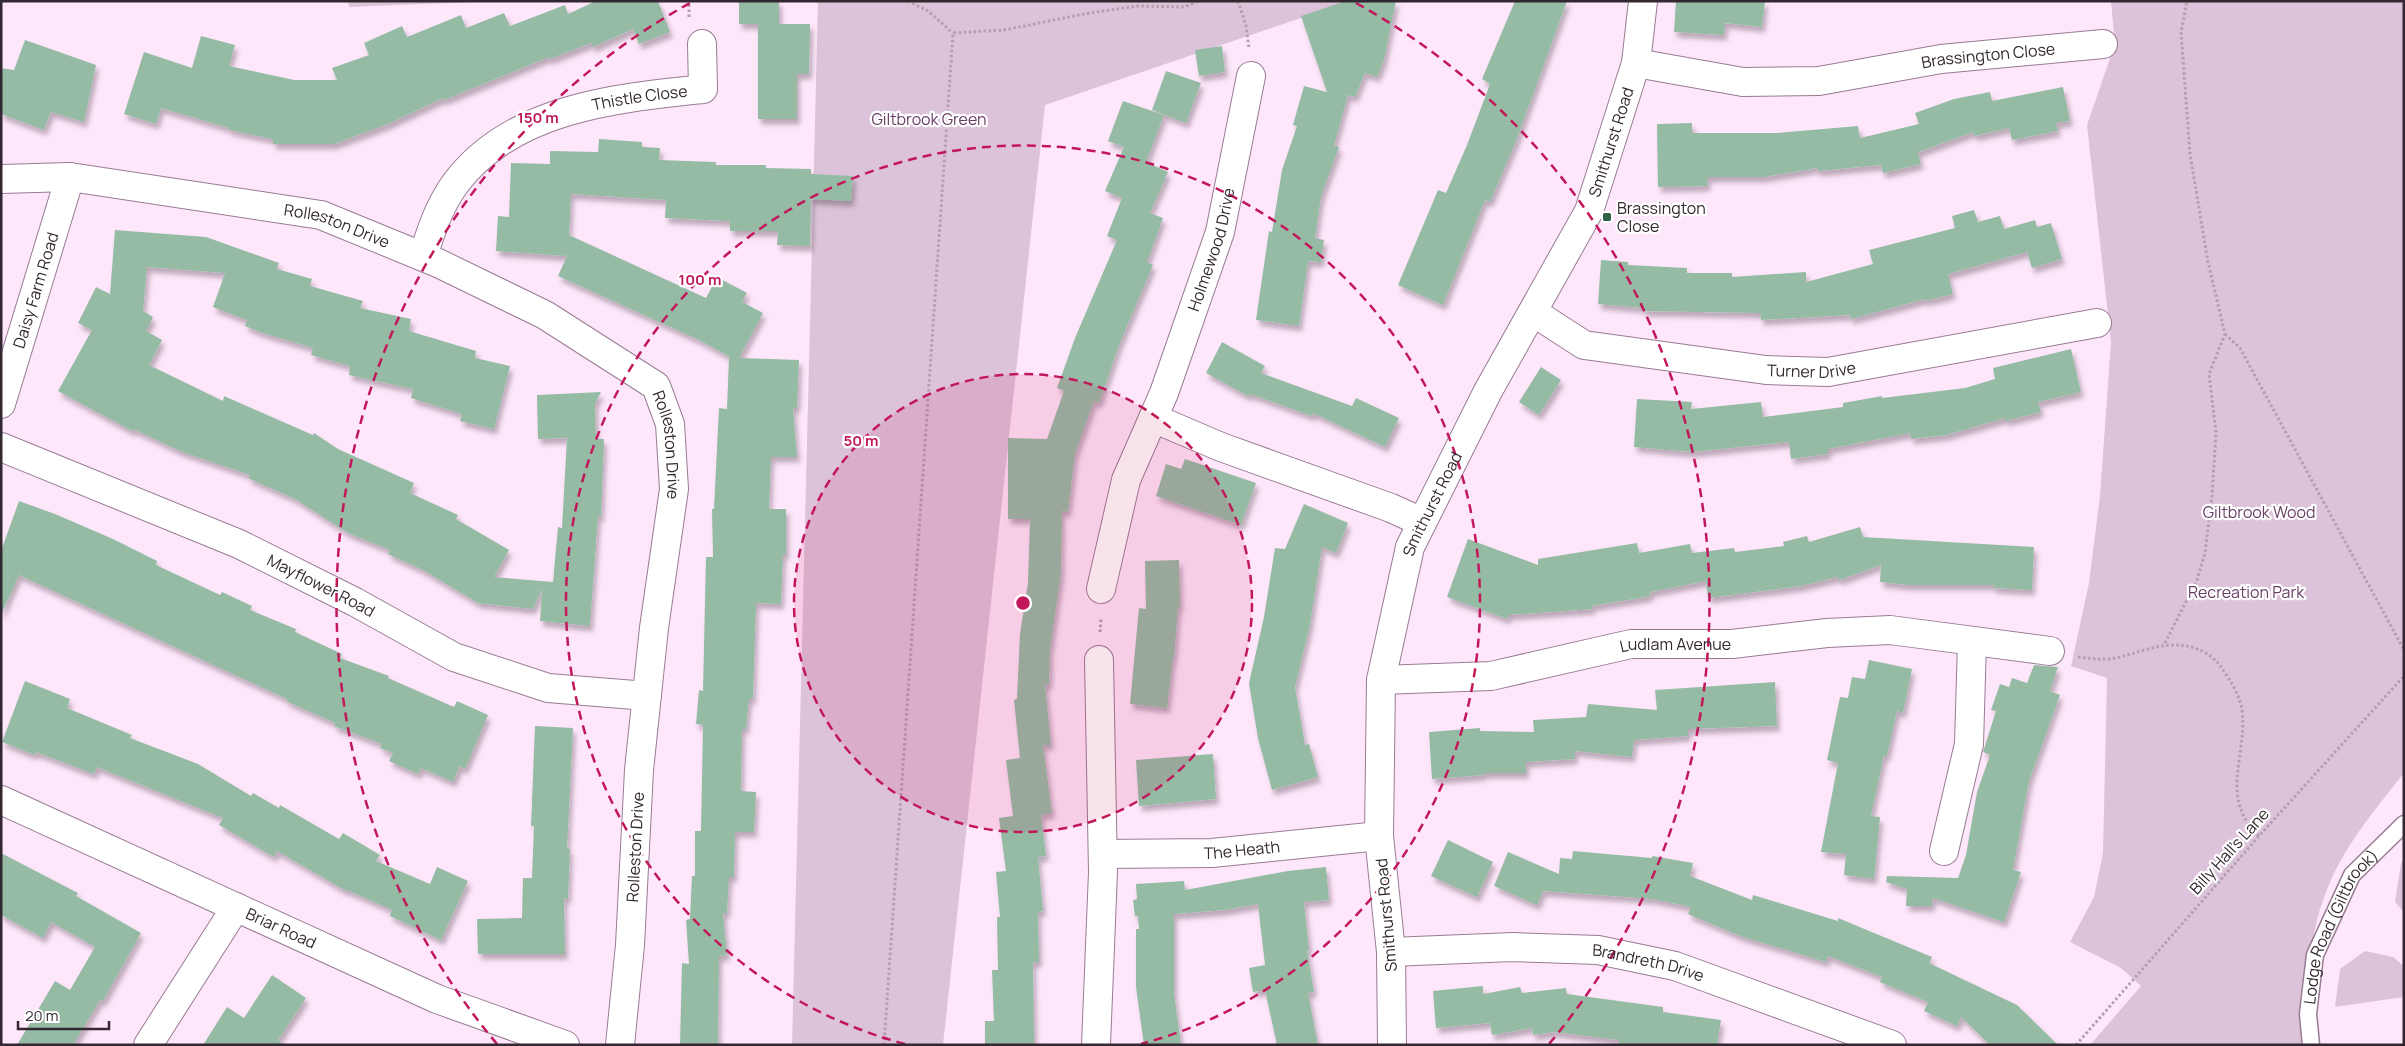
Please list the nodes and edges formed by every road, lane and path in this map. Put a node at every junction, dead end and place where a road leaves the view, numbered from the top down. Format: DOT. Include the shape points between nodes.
graph roads {
  1 [pos="908,1"];
  2 [pos="1198,1"];
  3 [pos="1238,1"];
  4 [pos="1643,1"];
  5 [pos="2187,1"];
  6 [pos="953,33"];
  7 [pos="702,44"];
  8 [pos="2103,44"];
  9 [pos="1636,63"];
  10 [pos="1250,76"];
  11 [pos="70,177"];
  12 [pos="1,179"];
  13 [pos="423,256"];
  14 [pos="1533,312"];
  15 [pos="2097,323"];
  16 [pos="2225,334"];
  17 [pos="1,404"];
  18 [pos="1153,418"];
  19 [pos="1,447"];
  20 [pos="1422,522"];
  21 [pos="1101,589"];
  22 [pos="1972,642"];
  23 [pos="2165,644"];
  24 [pos="2404,650"];
  25 [pos="2062,654"];
  26 [pos="1100,660"];
  27 [pos="2404,676"];
  28 [pos="1381,680"];
  29 [pos="647,696"];
  30 [pos="1,800"];
  31 [pos="2404,824"];
  32 [pos="1378,836"];
  33 [pos="2259,836"];
  34 [pos="1944,851"];
  35 [pos="1103,854"];
  36 [pos="236,907"];
  37 [pos="1391,952"];
  38 [pos="148,1045"];
  39 [pos="565,1045"];
  40 [pos="620,1045"];
  41 [pos="884,1045"];
  42 [pos="1096,1045"];
  43 [pos="1392,1045"];
  44 [pos="1892,1045"];
  45 [pos="2076,1045"];
  46 [pos="2312,1045"];
  1 -- 6 [label="path" via="928,11"];
  2 -- 6 [label="path" via="1184,8 1138,6 1004,30"];
  3 -- 10 [label="path" via="1246,26"];
  4 -- 9 [label="street, Smithurst Road"];
  5 -- 16 [label="path" via="2182,32 2190,154 2208,262"];
  6 -- 41 [label="path"];
  7 -- 13 [label="street, Thistle Close" via="703,89 588,104 527,126 482,155 450,193 435,218"];
  8 -- 9 [label="street, Brassington Close" via="1941,59 1819,81 1743,82"];
  9 -- 14 [label="street, Smithurst Road" via="1589,211"];
  10 -- 18 [label="street, Holmewood Drive" via="1220,232"];
  11 -- 12 [label="street, Rolleston Drive"];
  11 -- 13 [label="street, Rolleston Drive" via="321,215"];
  11 -- 17 [label="street, Daisy Farm Road"];
  13 -- 29 [label="street, Rolleston Drive" via="545,315 656,386 670,424 674,489"];
  14 -- 15 [label="street, Turner Drive" via="1584,345 1766,370 1828,372"];
  14 -- 20 [label="street, Smithurst Road" via="1488,390"];
  16 -- 23 [label="path" via="2209,374 2216,433 2205,553 2197,580"];
  16 -- 24 [label="path" via="2240,348"];
  18 -- 20 [label="street"];
  18 -- 21 [label="street, Holmewood Drive" via="1126,480"];
  19 -- 29 [label="street, Mayflower Road" via="239,544 355,602 454,657 548,688"];
  20 -- 28 [label="street, Smithurst Road" via="1410,547"];
  21 -- 26 [label="path"];
  22 -- 25 [label="street, Ludlam Avenue"];
  22 -- 28 [label="street, Ludlam Avenue" via="1890,630 1827,633 1732,644 1631,644 1491,676"];
  22 -- 34 [label="street" via="1969,744"];
  23 -- 25 [label="path" via="2114,658"];
  23 -- 33 [label="path" via="2190,646 2204,652 2218,662 2238,694 2242,735 2235,784 2248,827"];
  26 -- 35 [label="street"];
  27 -- 33 [label="path, Billy Hall's Lane"];
  28 -- 32 [label="street, Smithurst Road"];
  29 -- 40 [label="street, Rolleston Drive"];
  30 -- 36 [label="street, Briar Road"];
  31 -- 46 [label="lane, Lodge Road (Giltbrook)" via="2352,875 2315,956 2308,1014"];
  32 -- 35 [label="street, The Heath" via="1212,853"];
  32 -- 37 [label="street, Smithurst Road"];
  33 -- 45 [label="path, Billy Hall's Lane"];
  35 -- 42 [label="street"];
  36 -- 38 [label="street"];
  36 -- 39 [label="street, Briar Road" via="438,999"];
  37 -- 43 [label="street, Smithurst Road"];
  37 -- 44 [label="street, Brandreth Drive" via="1513,947 1598,950 1675,966"];
}
